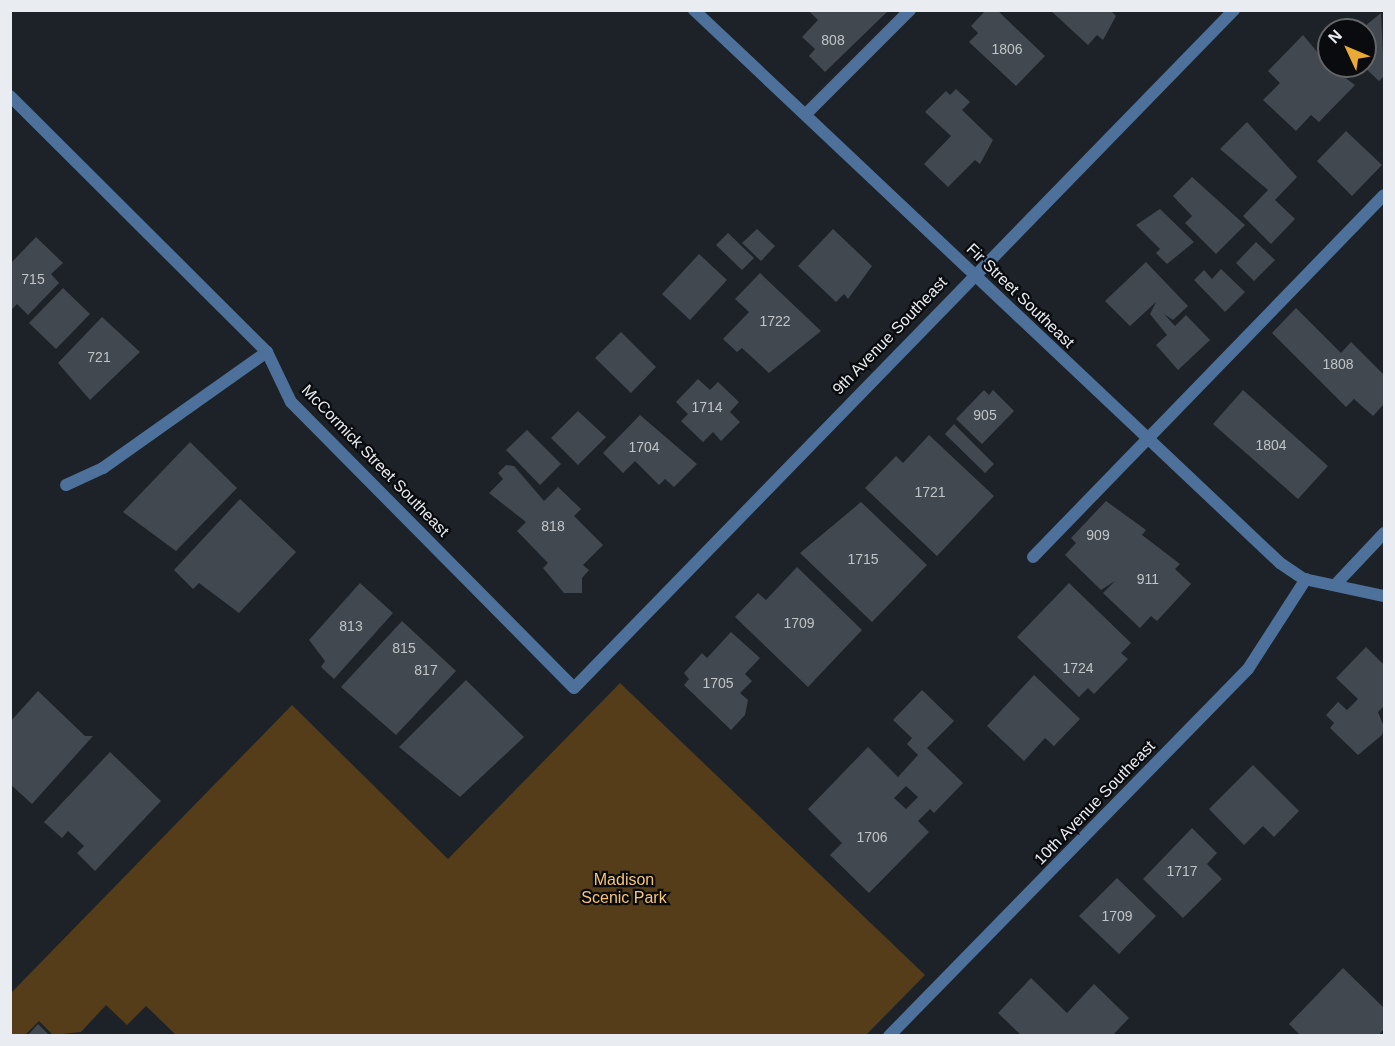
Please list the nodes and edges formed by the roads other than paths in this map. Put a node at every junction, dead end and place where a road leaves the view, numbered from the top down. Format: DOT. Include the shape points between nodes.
graph roads {
  1 [pos="694,10"];
  2 [pos="910,10"];
  3 [pos="1234,10"];
  4 [pos="10,96"];
  5 [pos="807,113"];
  6 [pos="1384,195"];
  7 [pos="973,274"];
  8 [pos="267,352"];
  9 [pos="1146,439"];
  10 [pos="66,485"];
  11 [pos="1384,533"];
  12 [pos="1033,557"];
  13 [pos="1306,579"];
  14 [pos="1336,584"];
  15 [pos="1384,596"];
  16 [pos="574,688"];
  17 [pos="889,1035"];
  1 -- 5 [label="street, Fir Street Southeast"];
  2 -- 5 [label="street"];
  3 -- 7 [label="street, 9th Avenue Southeast"];
  4 -- 8 [label="street, McCormick Street Southeast"];
  5 -- 7 [label="street, Fir Street Southeast"];
  6 -- 9 [label="street"];
  7 -- 9 [label="street, Fir Street Southeast"];
  7 -- 16 [label="street, 9th Avenue Southeast"];
  8 -- 10 [label="street" via="104,468"];
  8 -- 16 [label="street, McCormick Street Southeast" via="291,402"];
  9 -- 12 [label="street"];
  9 -- 13 [label="street, Fir Street Southeast" via="1280,563"];
  11 -- 14 [label="street"];
  13 -- 14 [label="street, Fir Street Southeast"];
  13 -- 17 [label="street, 10th Avenue Southeast" via="1285,620 1248,669"];
  14 -- 15 [label="street, Fir Street Southeast"];
}
